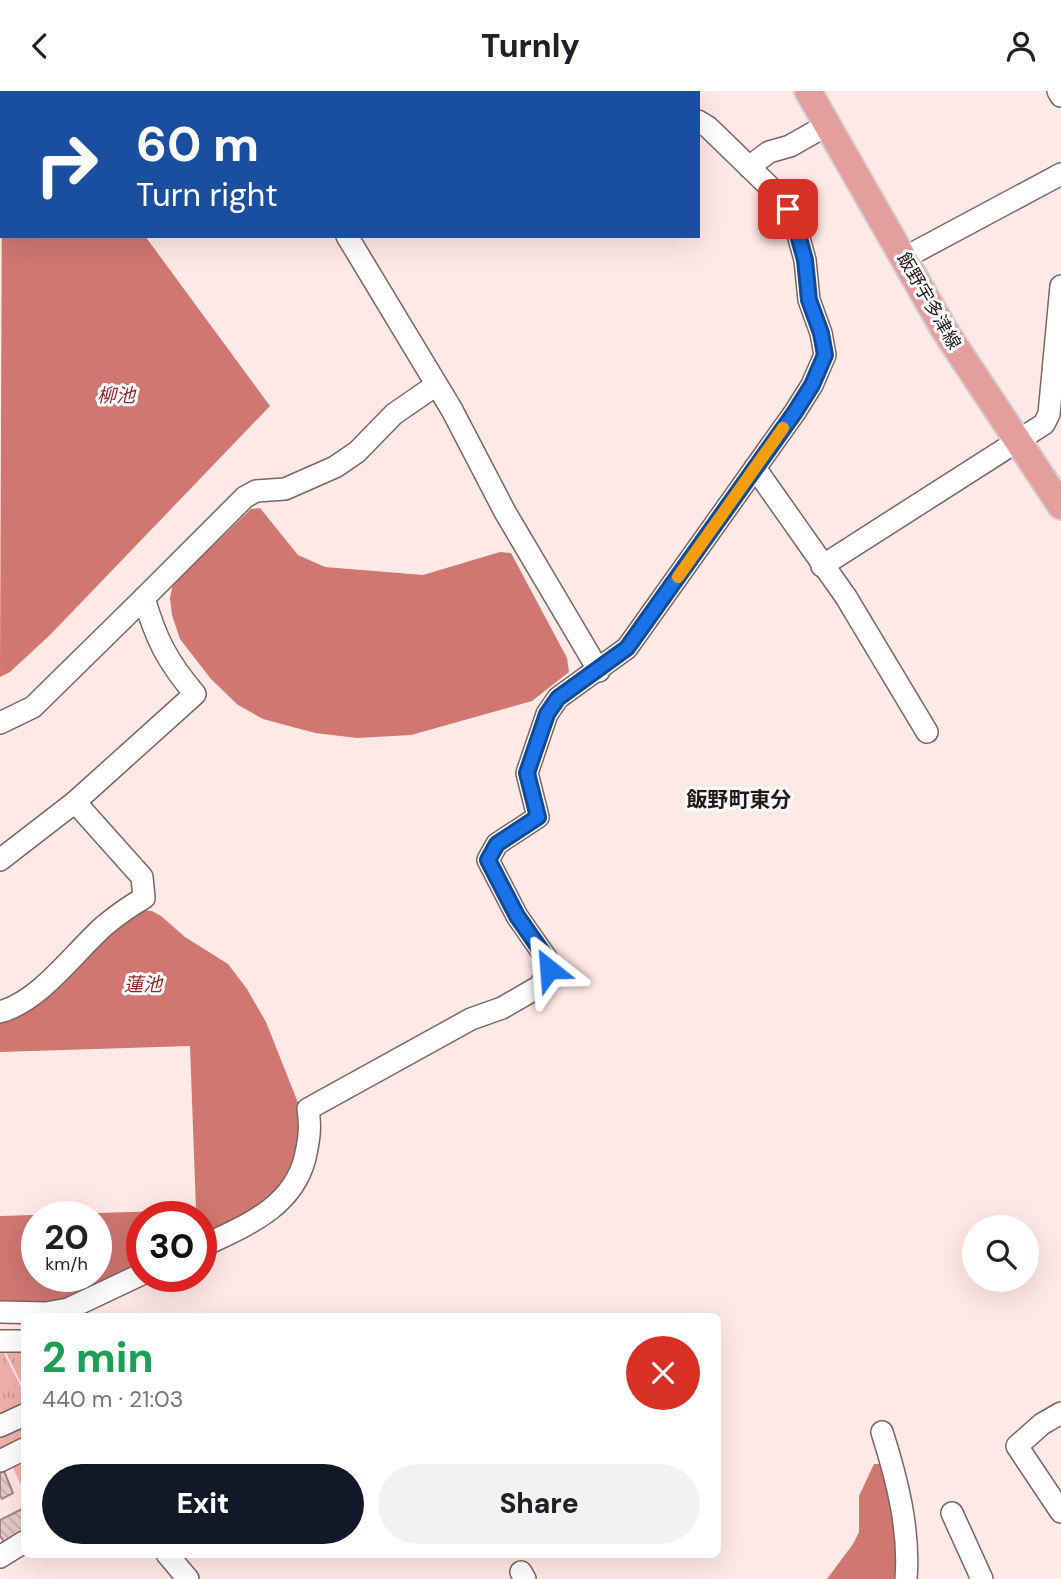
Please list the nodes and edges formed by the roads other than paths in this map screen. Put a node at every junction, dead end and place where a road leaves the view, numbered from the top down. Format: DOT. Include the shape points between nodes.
graph roads {
  1 [pos="808,91"];
  2 [pos="1058,91"];
  3 [pos="1061,96"];
  4 [pos="700,123"];
  5 [pos="827,125"];
  6 [pos="749,167"];
  7 [pos="1061,174"];
  8 [pos="348,238"];
  9 [pos="904,258"];
  10 [pos="1061,286"];
  11 [pos="436,385"];
  12 [pos="1012,444"];
  13 [pos="755,468"];
  14 [pos="1061,506"];
  15 [pos="822,566"];
  16 [pos="144,597"];
  17 [pos="598,671"];
  18 [pos="0,723"];
  19 [pos="927,732"];
  20 [pos="75,802"];
  21 [pos="0,860"];
  22 [pos="0,1012"];
  23 [pos="217,1239"];
  24 [pos="126,1282"];
  25 [pos="0,1312"];
  26 [pos="61,1313"];
  27 [pos="0,1327"];
  28 [pos="21,1327"];
  29 [pos="0,1341"];
  30 [pos="21,1341"];
  31 [pos="1061,1413"];
  32 [pos="21,1416"];
  33 [pos="0,1426"];
  34 [pos="882,1432"];
  35 [pos="21,1450"];
  36 [pos="0,1461"];
  37 [pos="1061,1512"];
  38 [pos="952,1513"];
  39 [pos="21,1544"];
  40 [pos="0,1557"];
  41 [pos="170,1558"];
  42 [pos="978,1578"];
  43 [pos="188,1579"];
  44 [pos="906,1579"];
  1 -- 5 [label="main road, 飯野宇多津線"];
  2 -- 3 [label="street"];
  4 -- 6 [label="street"];
  5 -- 6 [label="street" via="769,152"];
  5 -- 9 [label="main road, 飯野宇多津線"];
  6 -- 13 [label="street" via="788,209 797,231 825,355 806,394"];
  7 -- 9 [label="street"];
  8 -- 11 [label="street"];
  9 -- 12 [label="main road, 飯野宇多津線"];
  10 -- 12 [label="street" via="1049,414 1044,424"];
  11 -- 16 [label="street" via="394,414 357,452 335,467 285,489 256,491 245,497"];
  11 -- 17 [label="street"];
  12 -- 14 [label="main road, 飯野宇多津線"];
  12 -- 15 [label="street"];
  13 -- 15 [label="street"];
  13 -- 17 [label="street" via="627,648"];
  15 -- 19 [label="street" via="846,597"];
  16 -- 18 [label="street" via="33,707"];
  16 -- 20 [label="street" via="160,645 195,694"];
  17 -- 23 [label="street" via="558,698 547,714 527,773 538,817 497,844 488,860 517,916 547,959 549,969 540,986 308,1109 310,1136 291,1189 264,1215"];
  20 -- 21 [label="street"];
  20 -- 22 [label="street" via="142,877 144,898 104,927 34,994"];
  24 -- 26 [label="street"];
  25 -- 26 [label="street"];
  27 -- 28 [label="street"];
  29 -- 30 [label="street"];
  31 -- 37 [label="street" via="1017,1446"];
  32 -- 33 [label="street"];
  34 -- 44 [label="street" via="893,1465 908,1551"];
  35 -- 36 [label="street"];
  38 -- 42 [label="street"];
  39 -- 40 [label="street"];
  41 -- 43 [label="street"];
}
